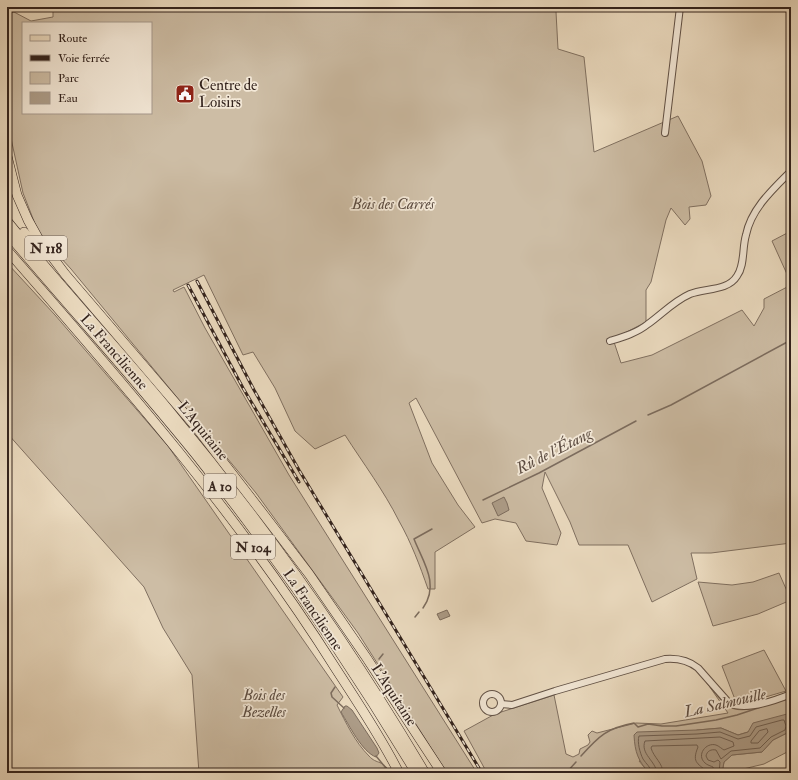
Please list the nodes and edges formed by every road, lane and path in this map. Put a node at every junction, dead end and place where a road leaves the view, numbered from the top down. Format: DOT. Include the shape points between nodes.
graph roads {
  1 [pos="680,7"];
  2 [pos="789,7"];
  3 [pos="791,12"];
  4 [pos="665,134"];
  5 [pos="7,156"];
  6 [pos="791,171"];
  7 [pos="7,214"];
  8 [pos="7,221"];
  9 [pos="7,233"];
  10 [pos="7,250"];
  11 [pos="65,274"];
  12 [pos="610,341"];
  13 [pos="791,694"];
  14 [pos="501,704"];
  15 [pos="403,714"];
  16 [pos="384,743"];
  17 [pos="399,773"];
  18 [pos="405,773"];
  19 [pos="416,773"];
  20 [pos="425,773"];
  21 [pos="436,773"];
  22 [pos="442,773"];
  1 -- 4 [label="street"];
  2 -- 3 [label="main road"];
  5 -- 11 [label="highway, N 118" via="17,195 28,220"];
  6 -- 12 [label="street" via="765,198 752,219 745,236 741,270 734,281 689,294 638,331"];
  7 -- 11 [label="highway"];
  8 -- 20 [label="highway, L'Aquitaine / A 10" via="169,410 228,485 338,636 383,703"];
  9 -- 19 [label="highway, L'Aquitaine / A 10" via="153,403 272,555 341,654"];
  10 -- 16 [label="highway, La Francilienne / N 104" via="149,414 232,519 310,628"];
  11 -- 15 [label="highway, La Francilienne / N 104" via="196,426 313,580"];
  13 -- 14 [label="street" via="748,706 734,705 729,703 693,663 665,659 512,705"];
  15 -- 21 [label="highway"];
  15 -- 22 [label="highway, La Francilienne / N 104"];
  16 -- 17 [label="highway, La Francilienne / N 104"];
  16 -- 18 [label="highway"];
}
